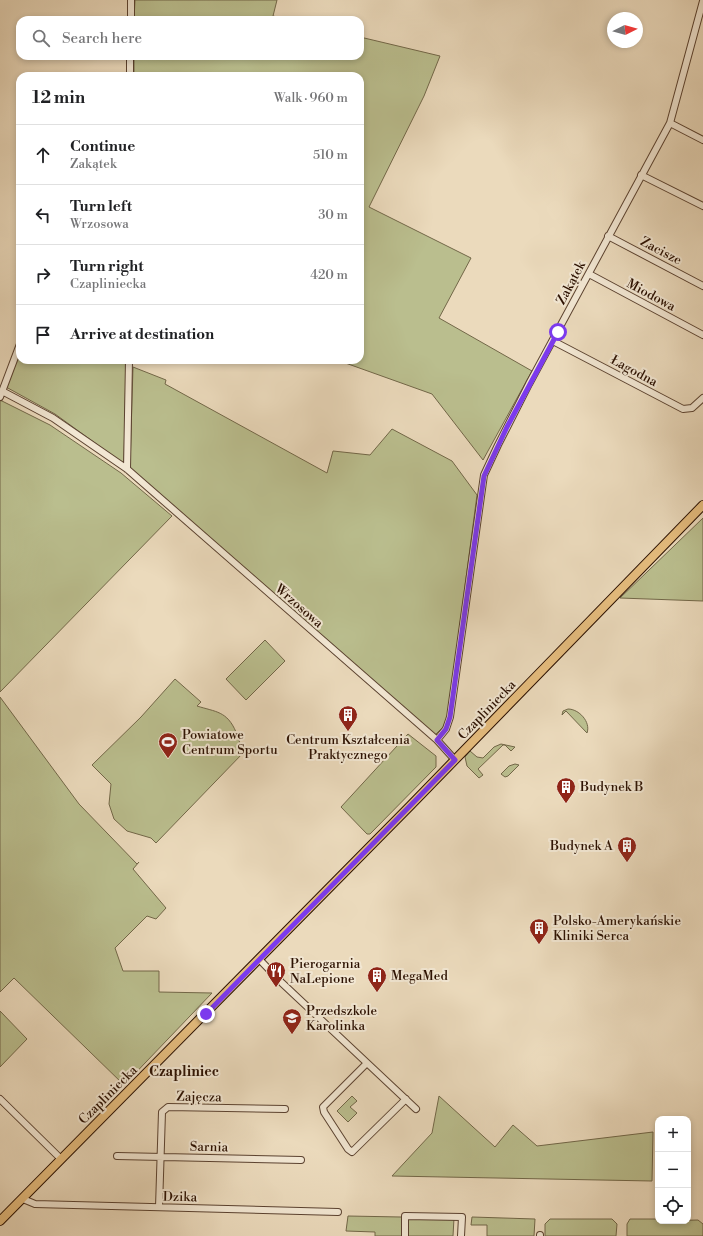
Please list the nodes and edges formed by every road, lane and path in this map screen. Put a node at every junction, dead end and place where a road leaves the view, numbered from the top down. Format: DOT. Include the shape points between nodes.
graph roads {
  1 [pos="131,0"];
  2 [pos="703,1"];
  3 [pos="131,16"];
  4 [pos="130,60"];
  5 [pos="130,72"];
  6 [pos="670,122"];
  7 [pos="703,140"];
  8 [pos="641,175"];
  9 [pos="703,206"];
  10 [pos="608,236"];
  11 [pos="589,274"];
  12 [pos="703,286"];
  13 [pos="703,335"];
  14 [pos="553,341"];
  15 [pos="16,355"];
  16 [pos="129,364"];
  17 [pos="1,394"];
  18 [pos="703,398"];
  19 [pos="127,469"];
  20 [pos="703,505"];
  21 [pos="437,740"];
  22 [pos="455,760"];
  23 [pos="259,959"];
  24 [pos="367,1063"];
  25 [pos="0,1099"];
  26 [pos="406,1099"];
  27 [pos="285,1109"];
  28 [pos="416,1109"];
  29 [pos="117,1156"];
  30 [pos="160,1157"];
  31 [pos="61,1159"];
  32 [pos="301,1160"];
  33 [pos="23,1199"];
  34 [pos="159,1207"];
  35 [pos="338,1212"];
  36 [pos="0,1221"];
  37 [pos="405,1236"];
  38 [pos="461,1236"];
  1 -- 3 [label="street"];
  2 -- 6 [label="street, Zakątek"];
  4 -- 5 [label="street"];
  6 -- 7 [label="street"];
  6 -- 8 [label="street, Zakątek"];
  8 -- 9 [label="street"];
  8 -- 10 [label="street, Zakątek"];
  10 -- 11 [label="street, Zakątek"];
  10 -- 12 [label="street, Zacisze"];
  11 -- 13 [label="street, Miodowa"];
  11 -- 14 [label="street, Zakątek"];
  14 -- 18 [label="street, Łagodna" via="683,409 692,408"];
  14 -- 21 [label="street, Zakątek" via="484,476 450,717 446,729"];
  15 -- 17 [label="street, Wrzosowa"];
  16 -- 19 [label="street"];
  17 -- 19 [label="street, Wrzosowa" via="53,418"];
  19 -- 21 [label="street, Wrzosowa"];
  20 -- 22 [label="main road, Czapliniecka"];
  21 -- 22 [label="street, Wrzosowa"];
  22 -- 23 [label="main road, Czapliniecka"];
  23 -- 24 [label="street"];
  23 -- 31 [label="main road, Czapliniecka"];
  24 -- 26 [label="street"];
  24 -- 26 [label="street" via="323,1107 352,1152"];
  25 -- 31 [label="street"];
  26 -- 28 [label="street"];
  27 -- 30 [label="street, Zajęcza" via="168,1107 162,1112"];
  29 -- 30 [label="street, Sarnia"];
  30 -- 32 [label="street, Sarnia"];
  30 -- 34 [label="street, Zajęcza"];
  31 -- 33 [label="main road, Czapliniecka"];
  33 -- 34 [label="street, Dzika" via="35,1204"];
  33 -- 36 [label="main road, Czapliniecka"];
  34 -- 35 [label="street, Dzika"];
  37 -- 38 [label="street" via="405,1216 462,1217"];
}
